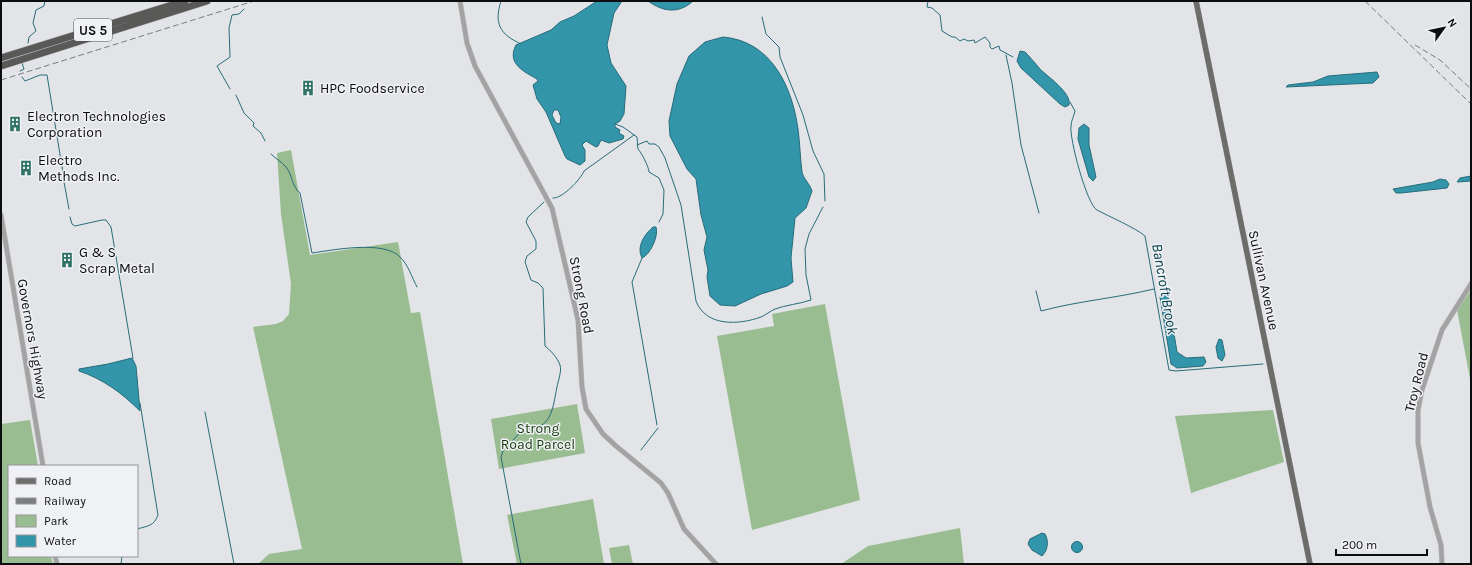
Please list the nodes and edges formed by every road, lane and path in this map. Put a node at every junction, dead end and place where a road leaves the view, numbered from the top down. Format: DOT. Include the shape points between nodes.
graph roads {
  1 [pos="185,1"];
  2 [pos="208,1"];
  3 [pos="460,1"];
  4 [pos="1196,1"];
  5 [pos="1,58"];
  6 [pos="1,66"];
  7 [pos="1,215"];
  8 [pos="1471,284"];
  9 [pos="43,465"];
  10 [pos="716,564"];
  11 [pos="1310,564"];
  12 [pos="1442,564"];
  1 -- 5 [label="highway, US 5"];
  2 -- 6 [label="highway, US 5"];
  3 -- 10 [label="street, Strong Road" via="467,43 475,66 552,208 578,320 582,387 586,408 597,426 616,446 661,483 684,529"];
  4 -- 11 [label="main road, Sullivan Avenue"];
  7 -- 9 [label="street, Governors Highway"];
  8 -- 12 [label="street, Troy Road" via="1442,330 1418,410 1418,443 1430,507 1441,545"];
}
